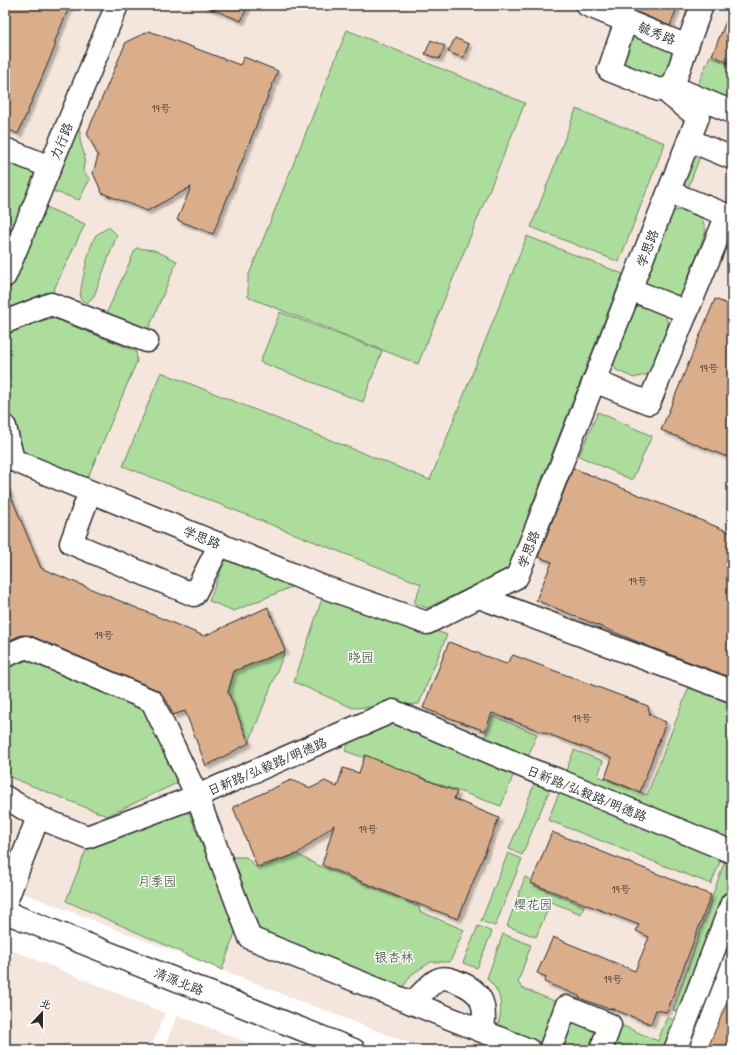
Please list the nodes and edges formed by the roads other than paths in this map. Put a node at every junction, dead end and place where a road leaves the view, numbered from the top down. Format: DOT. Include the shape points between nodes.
graph roads {
  1 [pos="117,5"];
  2 [pos="587,5"];
  3 [pos="702,5"];
  4 [pos="626,21"];
  5 [pos="687,46"];
  6 [pos="673,88"];
  7 [pos="732,112"];
  8 [pos="689,140"];
  9 [pos="5,149"];
  10 [pos="732,158"];
  11 [pos="50,167"];
  12 [pos="668,192"];
  13 [pos="729,216"];
  14 [pos="5,276"];
  15 [pos="630,289"];
  16 [pos="687,312"];
  17 [pos="5,322"];
  18 [pos="147,341"];
  19 [pos="594,381"];
  20 [pos="5,427"];
  21 [pos="9,461"];
  22 [pos="90,492"];
  23 [pos="220,544"];
  24 [pos="478,597"];
  25 [pos="5,656"];
  26 [pos="732,691"];
  27 [pos="197,796"];
  28 [pos="5,797"];
  29 [pos="38,817"];
  30 [pos="732,852"];
  31 [pos="732,903"];
  32 [pos="5,904"];
  33 [pos="5,912"];
  34 [pos="412,1003"];
  35 [pos="483,1031"];
  36 [pos="354,1050"];
  37 [pos="529,1050"];
  38 [pos="550,1050"];
  39 [pos="601,1050"];
  40 [pos="675,1050"];
  1 -- 11 [label="street, 力行路"];
  2 -- 4 [label="street, 毓秀路"];
  3 -- 5 [label="street, 毓秀路"];
  4 -- 5 [label="street, 毓秀路"];
  4 -- 6 [label="street" via="609,70 660,90"];
  5 -- 6 [label="street"];
  6 -- 7 [label="street"];
  6 -- 8 [label="street, 学思路" via="670,95 698,117"];
  8 -- 10 [label="street"];
  8 -- 12 [label="street, 学思路"];
  9 -- 11 [label="street"];
  11 -- 14 [label="street, 力行路"];
  12 -- 13 [label="street"];
  12 -- 15 [label="street, 学思路"];
  13 -- 16 [label="street"];
  15 -- 16 [label="street"];
  15 -- 19 [label="street, 学思路"];
  16 -- 19 [label="street" via="649,404"];
  17 -- 18 [label="street" via="51,304"];
  19 -- 24 [label="street, 学思路" via="517,577"];
  20 -- 21 [label="street"];
  21 -- 22 [label="street, 学思路"];
  22 -- 23 [label="street, 学思路"];
  22 -- 23 [label="street" via="71,543 194,595"];
  23 -- 24 [label="street, 学思路" via="322,586 427,622"];
  24 -- 26 [label="street"];
  25 -- 27 [label="street" via="26,647 152,701"];
  27 -- 29 [label="street" via="87,837"];
  27 -- 30 [label="street, 日新路/弘毅路/明德路" via="393,712"];
  27 -- 34 [label="street, 日新路/弘毅路/明德路" via="250,938"];
  28 -- 29 [label="street"];
  29 -- 32 [label="street"];
  31 -- 40 [label="street"];
  33 -- 36 [label="street, 清源北路"];
  34 -- 35 [label="street, 日新路/弘毅路/明德路"];
  34 -- 35 [label="street" via="440,979 453,980 475,992 483,1002"];
  35 -- 37 [label="street, 日新路/弘毅路/明德路"];
  38 -- 39 [label="street" via="566,1007 610,1025"];
}
